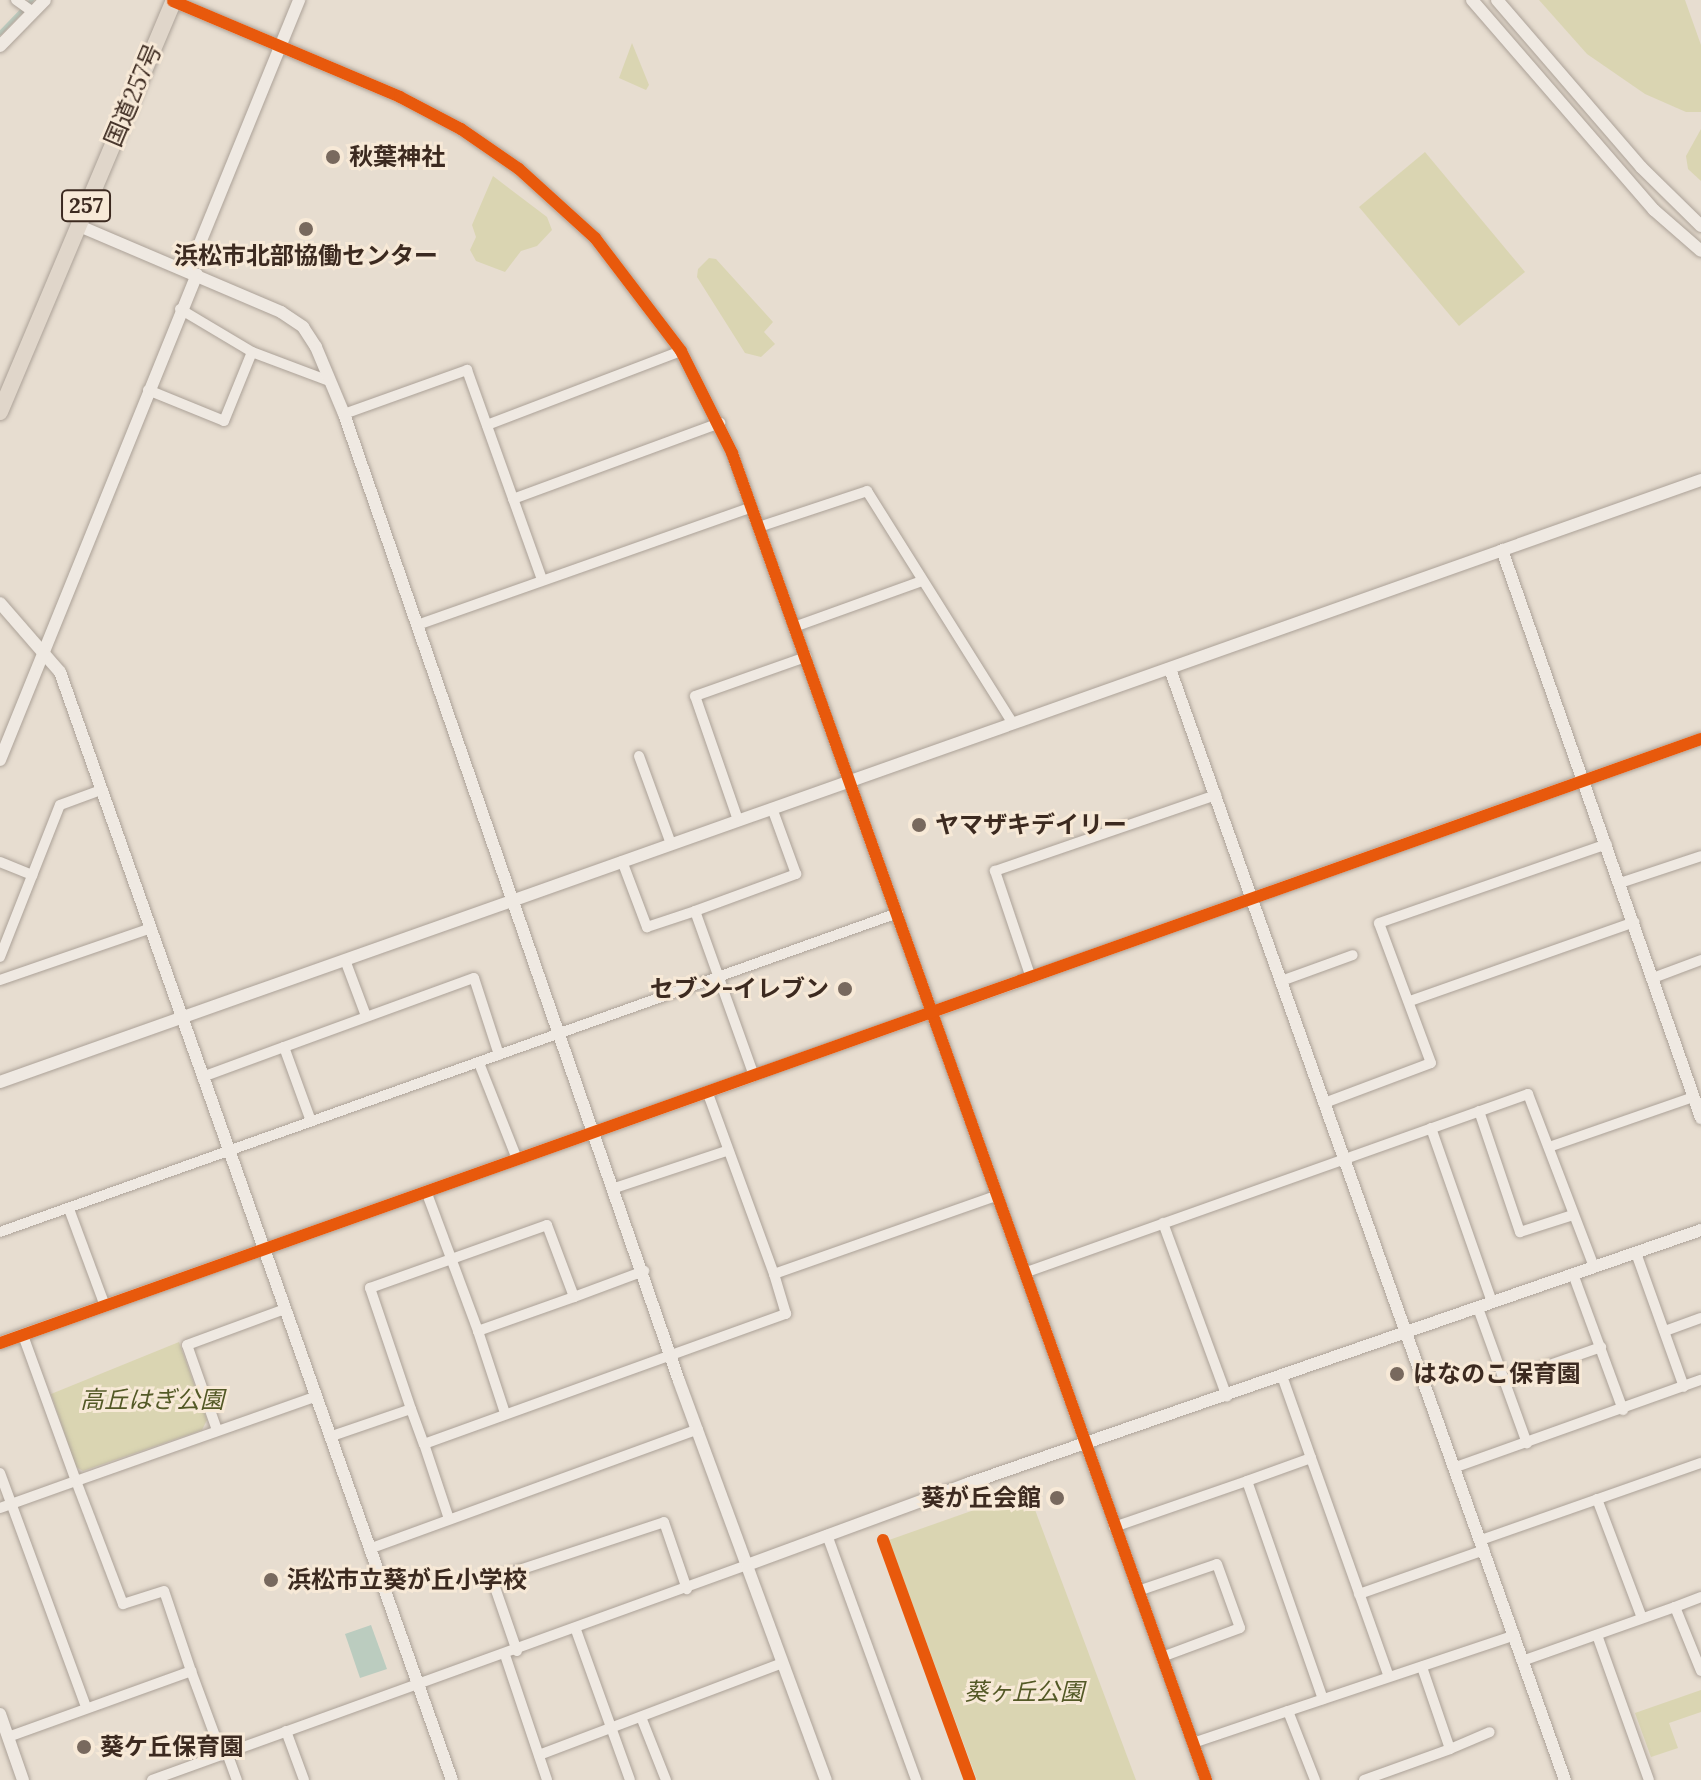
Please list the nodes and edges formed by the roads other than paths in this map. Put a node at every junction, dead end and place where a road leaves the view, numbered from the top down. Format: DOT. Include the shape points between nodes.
graph roads {
  1 [pos="45,0"];
  2 [pos="173,0"];
  3 [pos="299,0"];
  4 [pos="1472,0"];
  5 [pos="1497,0"];
  6 [pos="25,6"];
  7 [pos="281,44"];
  8 [pos="0,46"];
  9 [pos="77,225"];
  10 [pos="1701,226"];
  11 [pos="1701,251"];
  12 [pos="193,272"];
  13 [pos="180,309"];
  14 [pos="681,351"];
  15 [pos="252,352"];
  16 [pos="329,381"];
  17 [pos="148,390"];
  18 [pos="0,412"];
  19 [pos="344,414"];
  20 [pos="720,423"];
  21 [pos="487,425"];
  22 [pos="1701,480"];
  23 [pos="513,499"];
  24 [pos="752,507"];
  25 [pos="759,527"];
  26 [pos="1502,550"];
  27 [pos="542,579"];
  28 [pos="922,581"];
  29 [pos="0,603"];
  30 [pos="417,625"];
  31 [pos="794,627"];
  32 [pos="45,649"];
  33 [pos="806,657"];
  34 [pos="1170,669"];
  35 [pos="1013,724"];
  36 [pos="1701,739"];
  37 [pos="639,756"];
  38 [pos="0,760"];
  39 [pos="851,780"];
  40 [pos="1583,780"];
  41 [pos="101,790"];
  42 [pos="1216,795"];
  43 [pos="772,808"];
  44 [pos="738,820"];
  45 [pos="671,844"];
  46 [pos="1607,844"];
  47 [pos="1701,856"];
  48 [pos="622,861"];
  49 [pos="0,862"];
  50 [pos="32,875"];
  51 [pos="1620,883"];
  52 [pos="1254,896"];
  53 [pos="515,899"];
  54 [pos="695,911"];
  55 [pos="898,913"];
  56 [pos="1634,922"];
  57 [pos="151,928"];
  58 [pos="1353,955"];
  59 [pos="0,957"];
  60 [pos="345,960"];
  61 [pos="1701,960"];
  62 [pos="1030,975"];
  63 [pos="717,977"];
  64 [pos="1653,978"];
  65 [pos="0,980"];
  66 [pos="1284,980"];
  67 [pos="1410,1001"];
  68 [pos="933,1011"];
  69 [pos="184,1016"];
  70 [pos="366,1016"];
  71 [pos="561,1032"];
  72 [pos="284,1047"];
  73 [pos="499,1055"];
  74 [pos="479,1063"];
  75 [pos="753,1073"];
  76 [pos="205,1076"];
  77 [pos="0,1082"];
  78 [pos="707,1091"];
  79 [pos="1693,1097"];
  80 [pos="1327,1102"];
  81 [pos="1479,1111"];
  82 [pos="1701,1118"];
  83 [pos="311,1121"];
  84 [pos="1431,1128"];
  85 [pos="594,1131"];
  86 [pos="1549,1147"];
  87 [pos="230,1149"];
  88 [pos="726,1151"];
  89 [pos="1346,1158"];
  90 [pos="517,1159"];
  91 [pos="615,1188"];
  92 [pos="426,1191"];
  93 [pos="996,1196"];
  94 [pos="69,1209"];
  95 [pos="1573,1215"];
  96 [pos="1163,1223"];
  97 [pos="1701,1230"];
  98 [pos="0,1232"];
  99 [pos="266,1247"];
  100 [pos="1636,1253"];
  101 [pos="449,1258"];
  102 [pos="1594,1267"];
  103 [pos="644,1271"];
  104 [pos="1024,1273"];
  105 [pos="774,1274"];
  106 [pos="1573,1274"];
  107 [pos="574,1297"];
  108 [pos="1492,1302"];
  109 [pos="104,1303"];
  110 [pos="1478,1308"];
  111 [pos="285,1309"];
  112 [pos="1701,1318"];
  113 [pos="478,1331"];
  114 [pos="1665,1331"];
  115 [pos="1408,1332"];
  116 [pos="23,1335"];
  117 [pos="0,1343"];
  118 [pos="1601,1347"];
  119 [pos="670,1354"];
  120 [pos="1282,1376"];
  121 [pos="1701,1380"];
  122 [pos="1504,1381"];
  123 [pos="1684,1387"];
  124 [pos="315,1397"];
  125 [pos="1227,1397"];
  126 [pos="411,1409"];
  127 [pos="1623,1410"];
  128 [pos="505,1413"];
  129 [pos="698,1429"];
  130 [pos="217,1430"];
  131 [pos="332,1436"];
  132 [pos="1527,1443"];
  133 [pos="424,1444"];
  134 [pos="1084,1446"];
  135 [pos="1311,1458"];
  136 [pos="1701,1463"];
  137 [pos="1456,1467"];
  138 [pos="0,1473"];
  139 [pos="76,1481"];
  140 [pos="1247,1481"];
  141 [pos="1597,1499"];
  142 [pos="6,1506"];
  143 [pos="449,1519"];
  144 [pos="1114,1527"];
  145 [pos="827,1535"];
  146 [pos="1483,1545"];
  147 [pos="369,1549"];
  148 [pos="747,1565"];
  149 [pos="687,1589"];
  150 [pos="1138,1591"];
  151 [pos="1359,1594"];
  152 [pos="1701,1597"];
  153 [pos="1675,1607"];
  154 [pos="1642,1618"];
  155 [pos="576,1630"];
  156 [pos="1515,1635"];
  157 [pos="1597,1635"];
  158 [pos="517,1651"];
  159 [pos="505,1655"];
  160 [pos="1162,1657"];
  161 [pos="1525,1660"];
  162 [pos="783,1663"];
  163 [pos="1422,1667"];
  164 [pos="191,1671"];
  165 [pos="1701,1671"];
  166 [pos="1389,1677"];
  167 [pos="417,1685"];
  168 [pos="1323,1699"];
  169 [pos="86,1707"];
  170 [pos="1288,1711"];
  171 [pos="0,1714"];
  172 [pos="641,1717"];
  173 [pos="612,1728"];
  174 [pos="286,1731"];
  175 [pos="1490,1732"];
  176 [pos="8,1737"];
  177 [pos="1193,1743"];
  178 [pos="1450,1749"];
  179 [pos="224,1754"];
  180 [pos="539,1755"];
  181 [pos="178,1775"];
  182 [pos="22,1780"];
  183 [pos="152,1780"];
  184 [pos="237,1780"];
  185 [pos="304,1780"];
  186 [pos="452,1780"];
  187 [pos="547,1780"];
  188 [pos="630,1780"];
  189 [pos="666,1780"];
  190 [pos="826,1780"];
  191 [pos="916,1780"];
  192 [pos="1206,1780"];
  193 [pos="1315,1780"];
  194 [pos="1364,1780"];
  195 [pos="1565,1780"];
  196 [pos="1649,1780"];
  1 -- 6 [label="street"];
  2 -- 7 [label="street"];
  2 -- 9 [label="highway, 国道257号 / 257"];
  3 -- 7 [label="street"];
  4 -- 11 [label="street" via="1654,210"];
  5 -- 10 [label="street" via="1641,167"];
  6 -- 8 [label="street"];
  7 -- 12 [label="street"];
  7 -- 14 [label="street" via="461,129 519,169 595,238"];
  9 -- 12 [label="street"];
  9 -- 18 [label="highway, 国道257号 / 257"];
  12 -- 13 [label="street"];
  12 -- 16 [label="street" via="303,327"];
  13 -- 15 [label="street"];
  13 -- 17 [label="street"];
  14 -- 20 [label="street"];
  14 -- 21 [label="street"];
  15 -- 16 [label="street"];
  15 -- 17 [label="street" via="224,421"];
  16 -- 19 [label="street"];
  17 -- 32 [label="street"];
  19 -- 21 [label="street" via="467,370"];
  19 -- 30 [label="street"];
  20 -- 23 [label="street"];
  20 -- 24 [label="street"];
  21 -- 23 [label="street"];
  22 -- 26 [label="street"];
  23 -- 27 [label="street"];
  24 -- 25 [label="street"];
  24 -- 27 [label="street"];
  25 -- 28 [label="street" via="867,491"];
  25 -- 31 [label="street"];
  26 -- 34 [label="street"];
  26 -- 40 [label="street"];
  27 -- 30 [label="street"];
  28 -- 31 [label="street"];
  28 -- 35 [label="street"];
  29 -- 32 [label="street"];
  30 -- 53 [label="street"];
  31 -- 33 [label="street"];
  32 -- 38 [label="street"];
  32 -- 41 [label="street" via="60,672"];
  33 -- 39 [label="street"];
  33 -- 44 [label="street" via="695,696"];
  34 -- 35 [label="street"];
  34 -- 42 [label="street"];
  35 -- 39 [label="street"];
  36 -- 40 [label="street"];
  37 -- 45 [label="street"];
  39 -- 43 [label="street"];
  39 -- 55 [label="street"];
  40 -- 46 [label="street"];
  40 -- 52 [label="street"];
  41 -- 50 [label="street" via="60,805"];
  41 -- 57 [label="street"];
  42 -- 52 [label="street"];
  42 -- 62 [label="street" via="995,871"];
  43 -- 44 [label="street"];
  43 -- 54 [label="street" via="796,874"];
  44 -- 45 [label="street"];
  45 -- 48 [label="street"];
  46 -- 51 [label="street"];
  46 -- 67 [label="street" via="1379,923"];
  47 -- 51 [label="street"];
  48 -- 53 [label="street"];
  48 -- 54 [label="street" via="647,927"];
  49 -- 50 [label="street"];
  50 -- 59 [label="street"];
  51 -- 56 [label="street"];
  52 -- 62 [label="street"];
  52 -- 66 [label="street"];
  53 -- 60 [label="street"];
  53 -- 71 [label="street"];
  54 -- 63 [label="street"];
  55 -- 63 [label="street"];
  55 -- 68 [label="street"];
  56 -- 64 [label="street"];
  56 -- 67 [label="street"];
  57 -- 65 [label="street"];
  57 -- 69 [label="street"];
  58 -- 66 [label="street"];
  60 -- 69 [label="street"];
  60 -- 70 [label="street"];
  61 -- 64 [label="street"];
  62 -- 68 [label="street"];
  63 -- 71 [label="street"];
  63 -- 75 [label="street"];
  64 -- 79 [label="street"];
  66 -- 80 [label="street"];
  67 -- 80 [label="street" via="1431,1063"];
  68 -- 75 [label="street"];
  68 -- 93 [label="street"];
  69 -- 76 [label="street"];
  69 -- 77 [label="street"];
  70 -- 72 [label="street"];
  70 -- 73 [label="street" via="474,978"];
  71 -- 73 [label="street"];
  71 -- 85 [label="street"];
  72 -- 76 [label="street"];
  72 -- 83 [label="street"];
  73 -- 74 [label="street"];
  74 -- 83 [label="street"];
  74 -- 90 [label="street"];
  75 -- 78 [label="street"];
  76 -- 87 [label="street"];
  78 -- 85 [label="street"];
  78 -- 88 [label="street"];
  79 -- 82 [label="street"];
  79 -- 86 [label="street"];
  80 -- 89 [label="street"];
  81 -- 84 [label="street"];
  81 -- 86 [label="street" via="1528,1094"];
  81 -- 95 [label="street" via="1520,1232"];
  83 -- 87 [label="street"];
  84 -- 89 [label="street"];
  84 -- 108 [label="street"];
  85 -- 90 [label="street"];
  85 -- 91 [label="street"];
  86 -- 95 [label="street"];
  87 -- 94 [label="street"];
  87 -- 99 [label="street"];
  88 -- 91 [label="street"];
  88 -- 105 [label="street"];
  89 -- 96 [label="street"];
  89 -- 115 [label="street"];
  90 -- 92 [label="street"];
  91 -- 103 [label="street"];
  92 -- 99 [label="street"];
  92 -- 101 [label="street"];
  93 -- 104 [label="street"];
  93 -- 105 [label="street"];
  94 -- 98 [label="street"];
  94 -- 109 [label="street"];
  95 -- 102 [label="street"];
  96 -- 104 [label="street"];
  96 -- 125 [label="street"];
  97 -- 100 [label="street"];
  99 -- 109 [label="street"];
  99 -- 111 [label="street"];
  100 -- 102 [label="street"];
  100 -- 114 [label="street"];
  101 -- 107 [label="street" via="547,1225"];
  101 -- 113 [label="street"];
  101 -- 126 [label="street" via="370,1288"];
  102 -- 106 [label="street"];
  103 -- 107 [label="street"];
  103 -- 119 [label="street"];
  104 -- 134 [label="street"];
  105 -- 119 [label="street" via="786,1314"];
  106 -- 108 [label="street"];
  106 -- 118 [label="street"];
  107 -- 113 [label="street"];
  108 -- 110 [label="street"];
  109 -- 116 [label="street"];
  110 -- 115 [label="street"];
  110 -- 122 [label="street"];
  111 -- 124 [label="street"];
  111 -- 130 [label="street" via="187,1345"];
  112 -- 114 [label="street"];
  113 -- 128 [label="street"];
  114 -- 123 [label="street"];
  115 -- 120 [label="street"];
  115 -- 137 [label="street"];
  116 -- 117 [label="street"];
  116 -- 139 [label="street"];
  118 -- 122 [label="street"];
  118 -- 127 [label="street"];
  119 -- 128 [label="street"];
  119 -- 129 [label="street"];
  120 -- 125 [label="street"];
  120 -- 135 [label="street"];
  121 -- 123 [label="street"];
  122 -- 132 [label="street"];
  123 -- 127 [label="street"];
  124 -- 130 [label="street"];
  124 -- 131 [label="street"];
  125 -- 134 [label="street"];
  126 -- 131 [label="street"];
  126 -- 133 [label="street"];
  127 -- 132 [label="street"];
  128 -- 133 [label="street"];
  129 -- 143 [label="street"];
  129 -- 148 [label="street"];
  130 -- 139 [label="street"];
  131 -- 147 [label="street"];
  132 -- 137 [label="street"];
  133 -- 143 [label="street"];
  134 -- 144 [label="street"];
  134 -- 145 [label="street"];
  135 -- 140 [label="street"];
  135 -- 151 [label="street"];
  136 -- 141 [label="street"];
  137 -- 146 [label="street"];
  138 -- 142 [label="street"];
  139 -- 142 [label="street"];
  139 -- 164 [label="street" via="123,1604 164,1591"];
  140 -- 144 [label="street"];
  140 -- 168 [label="street"];
  141 -- 146 [label="street"];
  141 -- 154 [label="street"];
  142 -- 169 [label="street"];
  143 -- 147 [label="street"];
  144 -- 150 [label="street"];
  145 -- 148 [label="street"];
  145 -- 191 [label="street"];
  146 -- 151 [label="street"];
  146 -- 156 [label="street"];
  147 -- 167 [label="street"];
  148 -- 149 [label="street"];
  148 -- 162 [label="street"];
  149 -- 155 [label="street"];
  149 -- 158 [label="street" via="664,1522 492,1579"];
  150 -- 160 [label="street"];
  150 -- 160 [label="street" via="1217,1564 1240,1628"];
  151 -- 166 [label="street"];
  152 -- 153 [label="street"];
  153 -- 154 [label="street"];
  153 -- 165 [label="street"];
  154 -- 157 [label="street"];
  155 -- 158 [label="street"];
  155 -- 173 [label="street"];
  156 -- 161 [label="street"];
  156 -- 163 [label="street"];
  157 -- 161 [label="street"];
  157 -- 196 [label="street"];
  158 -- 159 [label="street"];
  159 -- 167 [label="street"];
  159 -- 180 [label="street"];
  160 -- 177 [label="street"];
  161 -- 195 [label="street"];
  162 -- 172 [label="street"];
  162 -- 190 [label="street"];
  163 -- 166 [label="street"];
  163 -- 178 [label="street"];
  164 -- 169 [label="street"];
  164 -- 179 [label="street"];
  166 -- 168 [label="street"];
  167 -- 174 [label="street"];
  167 -- 186 [label="street"];
  168 -- 170 [label="street"];
  169 -- 176 [label="street"];
  170 -- 177 [label="street"];
  170 -- 193 [label="street"];
  171 -- 176 [label="street"];
  172 -- 173 [label="street"];
  172 -- 189 [label="street"];
  173 -- 180 [label="street"];
  173 -- 188 [label="street"];
  174 -- 179 [label="street"];
  174 -- 185 [label="street"];
  175 -- 178 [label="street"];
  176 -- 182 [label="street"];
  177 -- 192 [label="street"];
  178 -- 194 [label="street"];
  179 -- 181 [label="street"];
  179 -- 184 [label="street"];
  180 -- 187 [label="street"];
  181 -- 183 [label="street"];
}
